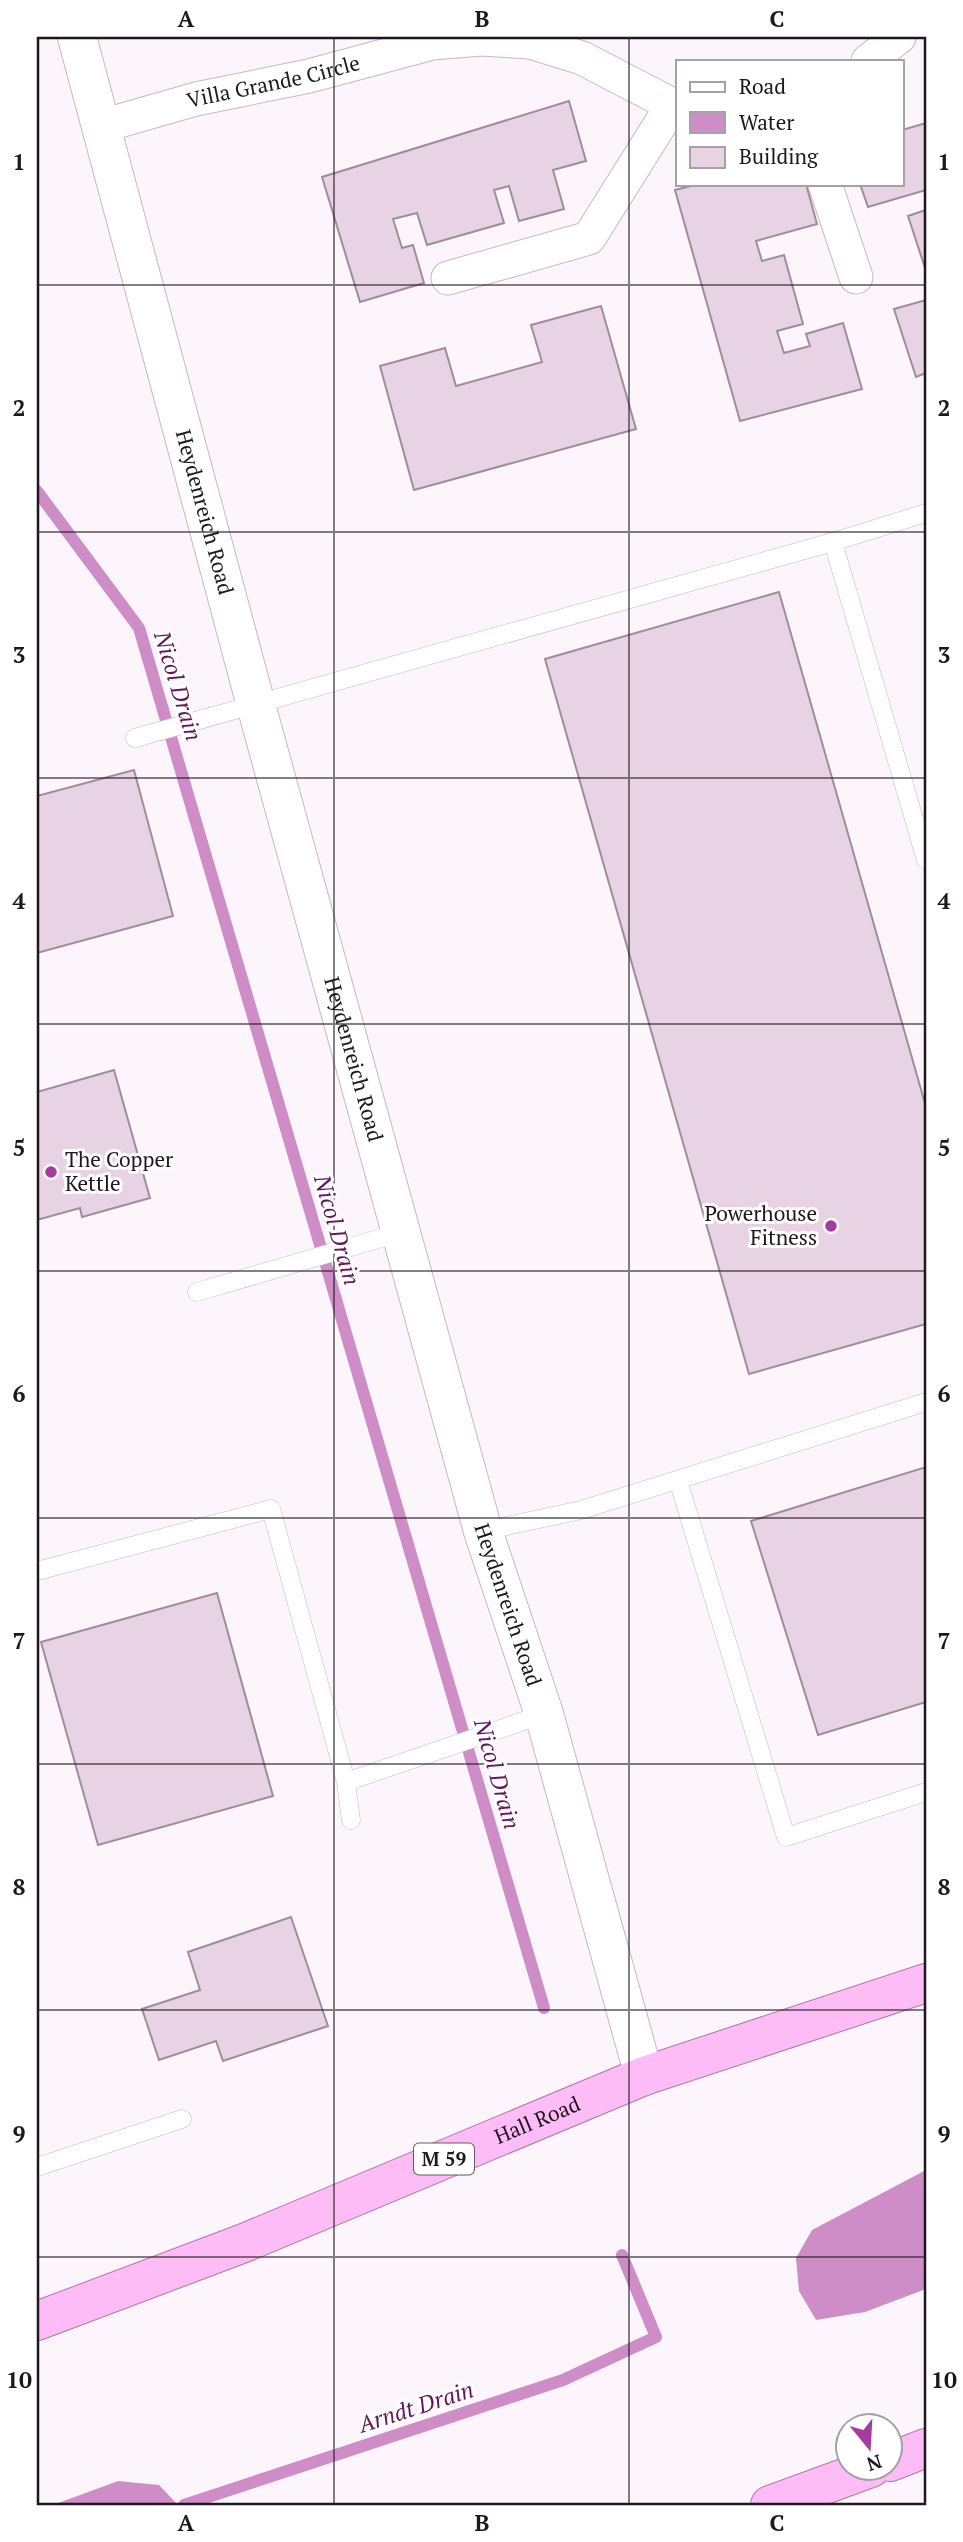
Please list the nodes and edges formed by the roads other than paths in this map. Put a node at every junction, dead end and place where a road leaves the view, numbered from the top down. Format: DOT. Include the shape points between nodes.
graph roads {
  1 [pos="78,37"];
  2 [pos="899,37"];
  3 [pos="530,39"];
  4 [pos="869,60"];
  5 [pos="675,107"];
  6 [pos="102,126"];
  7 [pos="826,186"];
  8 [pos="856,277"];
  9 [pos="448,278"];
  10 [pos="926,513"];
  11 [pos="833,542"];
  12 [pos="256,705"];
  13 [pos="135,738"];
  14 [pos="926,860"];
  15 [pos="402,1232"];
  16 [pos="197,1292"];
  17 [pos="926,1402"];
  18 [pos="678,1480"];
  19 [pos="483,1531"];
  20 [pos="37,1571"];
  21 [pos="544,1714"];
  22 [pos="346,1782"];
  23 [pos="926,1792"];
  24 [pos="351,1819"];
  25 [pos="926,1983"];
  26 [pos="644,2076"];
  27 [pos="182,2119"];
  28 [pos="37,2167"];
  29 [pos="37,2321"];
  30 [pos="926,2448"];
  31 [pos="904,2457"];
  32 [pos="835,2482"];
  33 [pos="770,2505"];
  1 -- 6 [label="street, Heydenreich Road"];
  2 -- 4 [label="street"];
  3 -- 5 [label="street, Villa Grande Circle" via="582,58"];
  3 -- 6 [label="street, Villa Grande Circle" via="432,43"];
  5 -- 9 [label="street, Villa Grande Circle" via="589,238"];
  6 -- 12 [label="street, Heydenreich Road"];
  7 -- 8 [label="street"];
  10 -- 11 [label="lane"];
  11 -- 12 [label="lane"];
  11 -- 14 [label="lane"];
  12 -- 13 [label="lane"];
  12 -- 15 [label="street, Heydenreich Road"];
  15 -- 16 [label="lane"];
  15 -- 19 [label="street, Heydenreich Road"];
  17 -- 18 [label="lane"];
  18 -- 19 [label="lane" via="582,1510"];
  18 -- 23 [label="lane" via="786,1837"];
  19 -- 21 [label="street, Heydenreich Road"];
  20 -- 22 [label="lane" via="271,1509"];
  21 -- 22 [label="lane"];
  21 -- 26 [label="street, Heydenreich Road"];
  22 -- 24 [label="lane"];
  25 -- 26 [label="highway, Hall Road / M 59"];
  26 -- 29 [label="highway, Hall Road / M 59" via="244,2243"];
  27 -- 28 [label="lane"];
  30 -- 31 [label="highway"];
  32 -- 33 [label="highway"];
}
